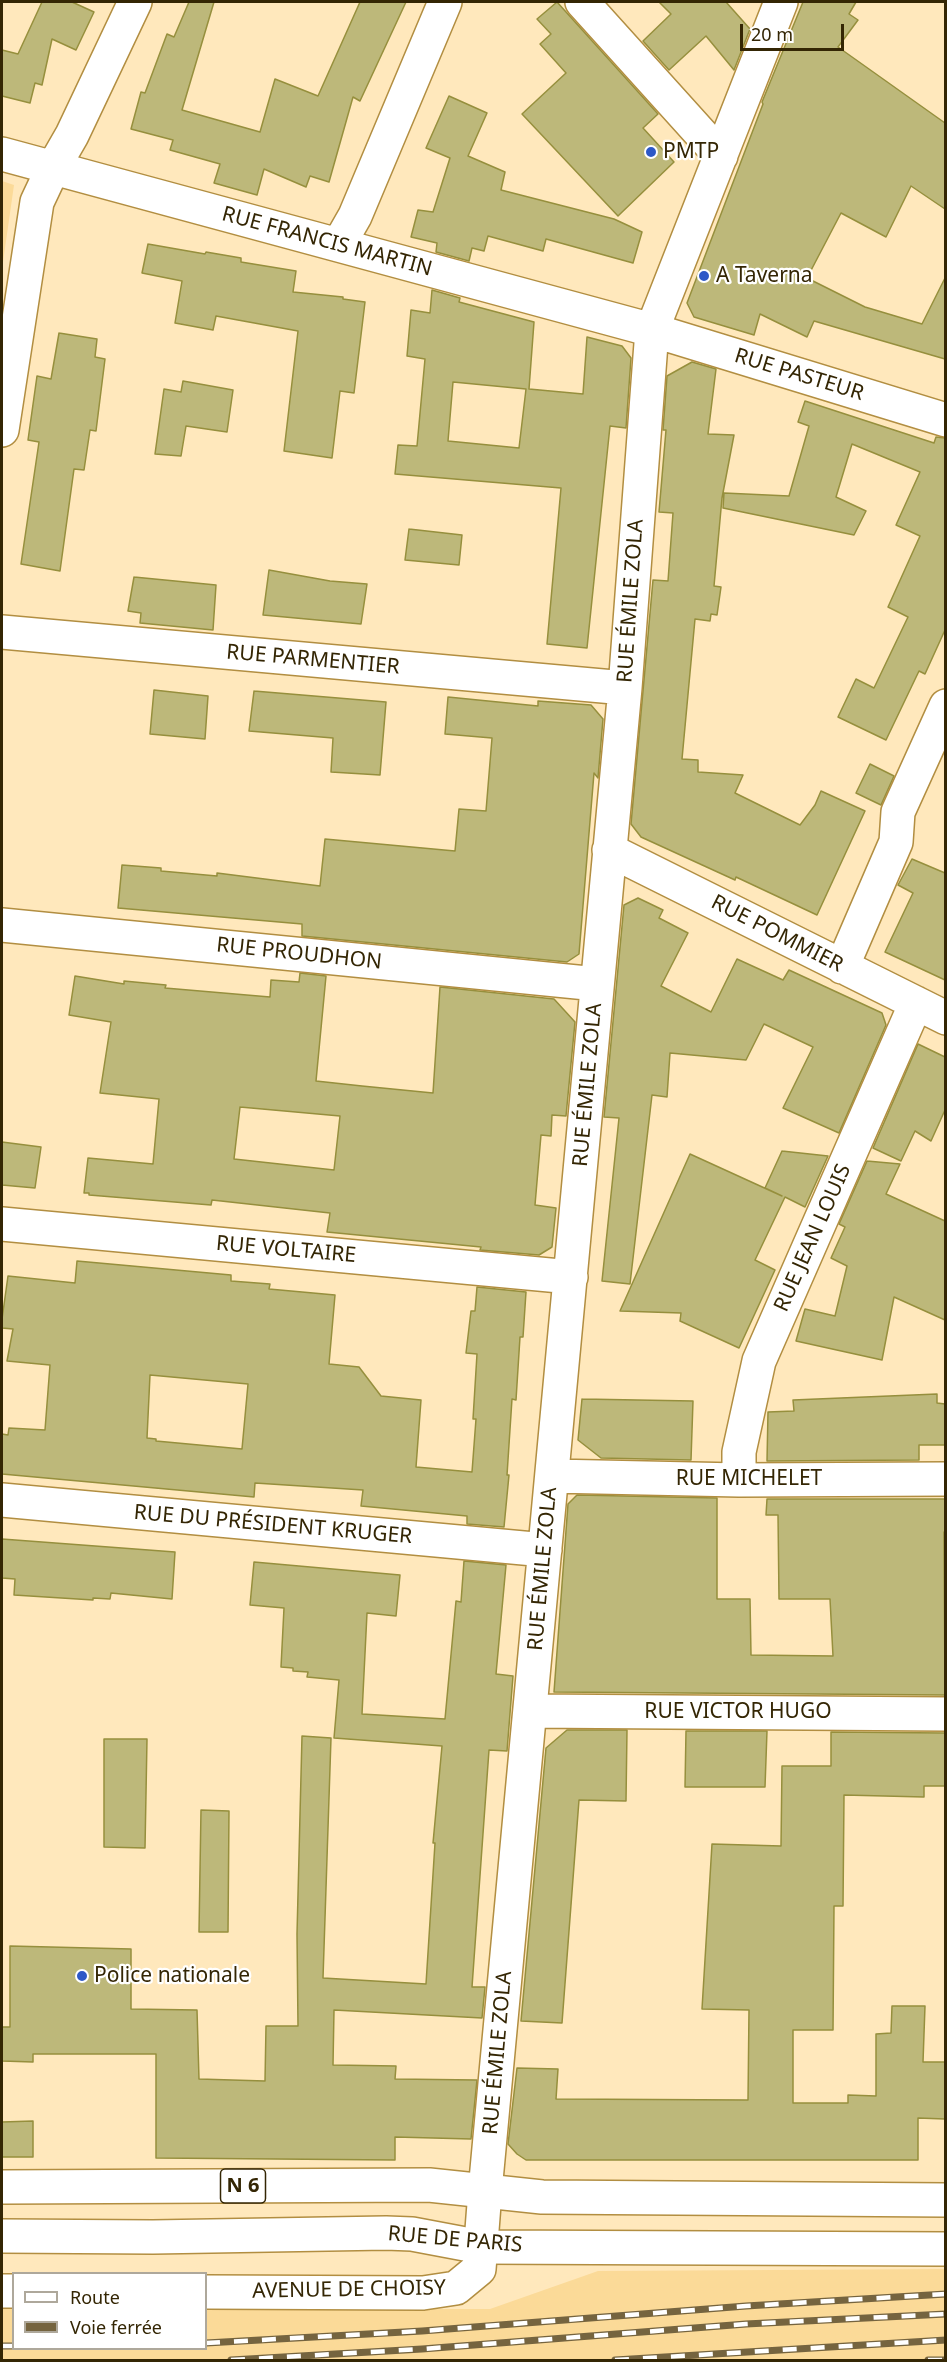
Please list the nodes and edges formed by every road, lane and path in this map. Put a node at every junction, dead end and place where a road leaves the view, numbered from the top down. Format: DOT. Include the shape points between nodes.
graph roads {
  1 [pos="135,2"];
  2 [pos="445,2"];
  3 [pos="582,2"];
  4 [pos="781,2"];
  5 [pos="2,154"];
  6 [pos="721,156"];
  7 [pos="53,168"];
  8 [pos="339,244"];
  9 [pos="652,330"];
  10 [pos="945,420"];
  11 [pos="2,430"];
  12 [pos="2,632"];
  13 [pos="625,688"];
  14 [pos="945,706"];
  15 [pos="609,850"];
  16 [pos="2,925"];
  17 [pos="842,967"];
  18 [pos="597,984"];
  19 [pos="916,1003"];
  20 [pos="945,1018"];
  21 [pos="2,1224"];
  22 [pos="571,1277"];
  23 [pos="552,1476"];
  24 [pos="945,1479"];
  25 [pos="739,1480"];
  26 [pos="2,1500"];
  27 [pos="545,1550"];
  28 [pos="530,1711"];
  29 [pos="945,1714"];
  30 [pos="2,2187"];
  31 [pos="485,2191"];
  32 [pos="945,2200"];
  33 [pos="2,2236"];
  34 [pos="481,2247"];
  35 [pos="945,2249"];
  36 [pos="207,2292"];
  1 -- 7 [label="street"];
  2 -- 8 [label="street" via="355,216"];
  3 -- 6 [label="street"];
  4 -- 6 [label="street, RUE ÉMILE ZOLA"];
  5 -- 7 [label="street, RUE FRANCIS MARTIN"];
  6 -- 9 [label="street, RUE ÉMILE ZOLA"];
  7 -- 8 [label="street, RUE FRANCIS MARTIN"];
  7 -- 11 [label="street" via="37,202"];
  8 -- 9 [label="street, RUE FRANCIS MARTIN"];
  9 -- 10 [label="street, RUE PASTEUR"];
  9 -- 13 [label="street, RUE ÉMILE ZOLA"];
  12 -- 13 [label="street, RUE PARMENTIER"];
  13 -- 15 [label="street, RUE ÉMILE ZOLA"];
  14 -- 17 [label="street" via="898,812 896,842"];
  15 -- 17 [label="street, RUE POMMIER"];
  15 -- 18 [label="street, RUE ÉMILE ZOLA"];
  16 -- 18 [label="street, RUE PROUDHON"];
  17 -- 19 [label="street, RUE POMMIER"];
  18 -- 22 [label="street, RUE ÉMILE ZOLA"];
  19 -- 20 [label="street, RUE POMMIER"];
  19 -- 25 [label="street, RUE JEAN LOUIS" via="759,1361 739,1452"];
  21 -- 22 [label="street, RUE VOLTAIRE"];
  22 -- 23 [label="street, RUE ÉMILE ZOLA"];
  23 -- 25 [label="street, RUE MICHELET"];
  23 -- 27 [label="street, RUE ÉMILE ZOLA"];
  24 -- 25 [label="street, RUE MICHELET"];
  26 -- 27 [label="street, RUE DU PRÉSIDENT KRUGER"];
  27 -- 28 [label="street, RUE ÉMILE ZOLA"];
  28 -- 29 [label="street, RUE VICTOR HUGO"];
  28 -- 31 [label="street, RUE ÉMILE ZOLA"];
  30 -- 31 [label="street, N 6" via="429,2185"];
  31 -- 32 [label="street, N 6" via="542,2197"];
  31 -- 34 [label="street, AVENUE DE CHOISY"];
  33 -- 34 [label="street, RUE DE PARIS" via="386,2233"];
  34 -- 35 [label="street, RUE DE PARIS"];
  34 -- 36 [label="street, AVENUE DE CHOISY" via="479,2269 456,2288 423,2293"];
}
